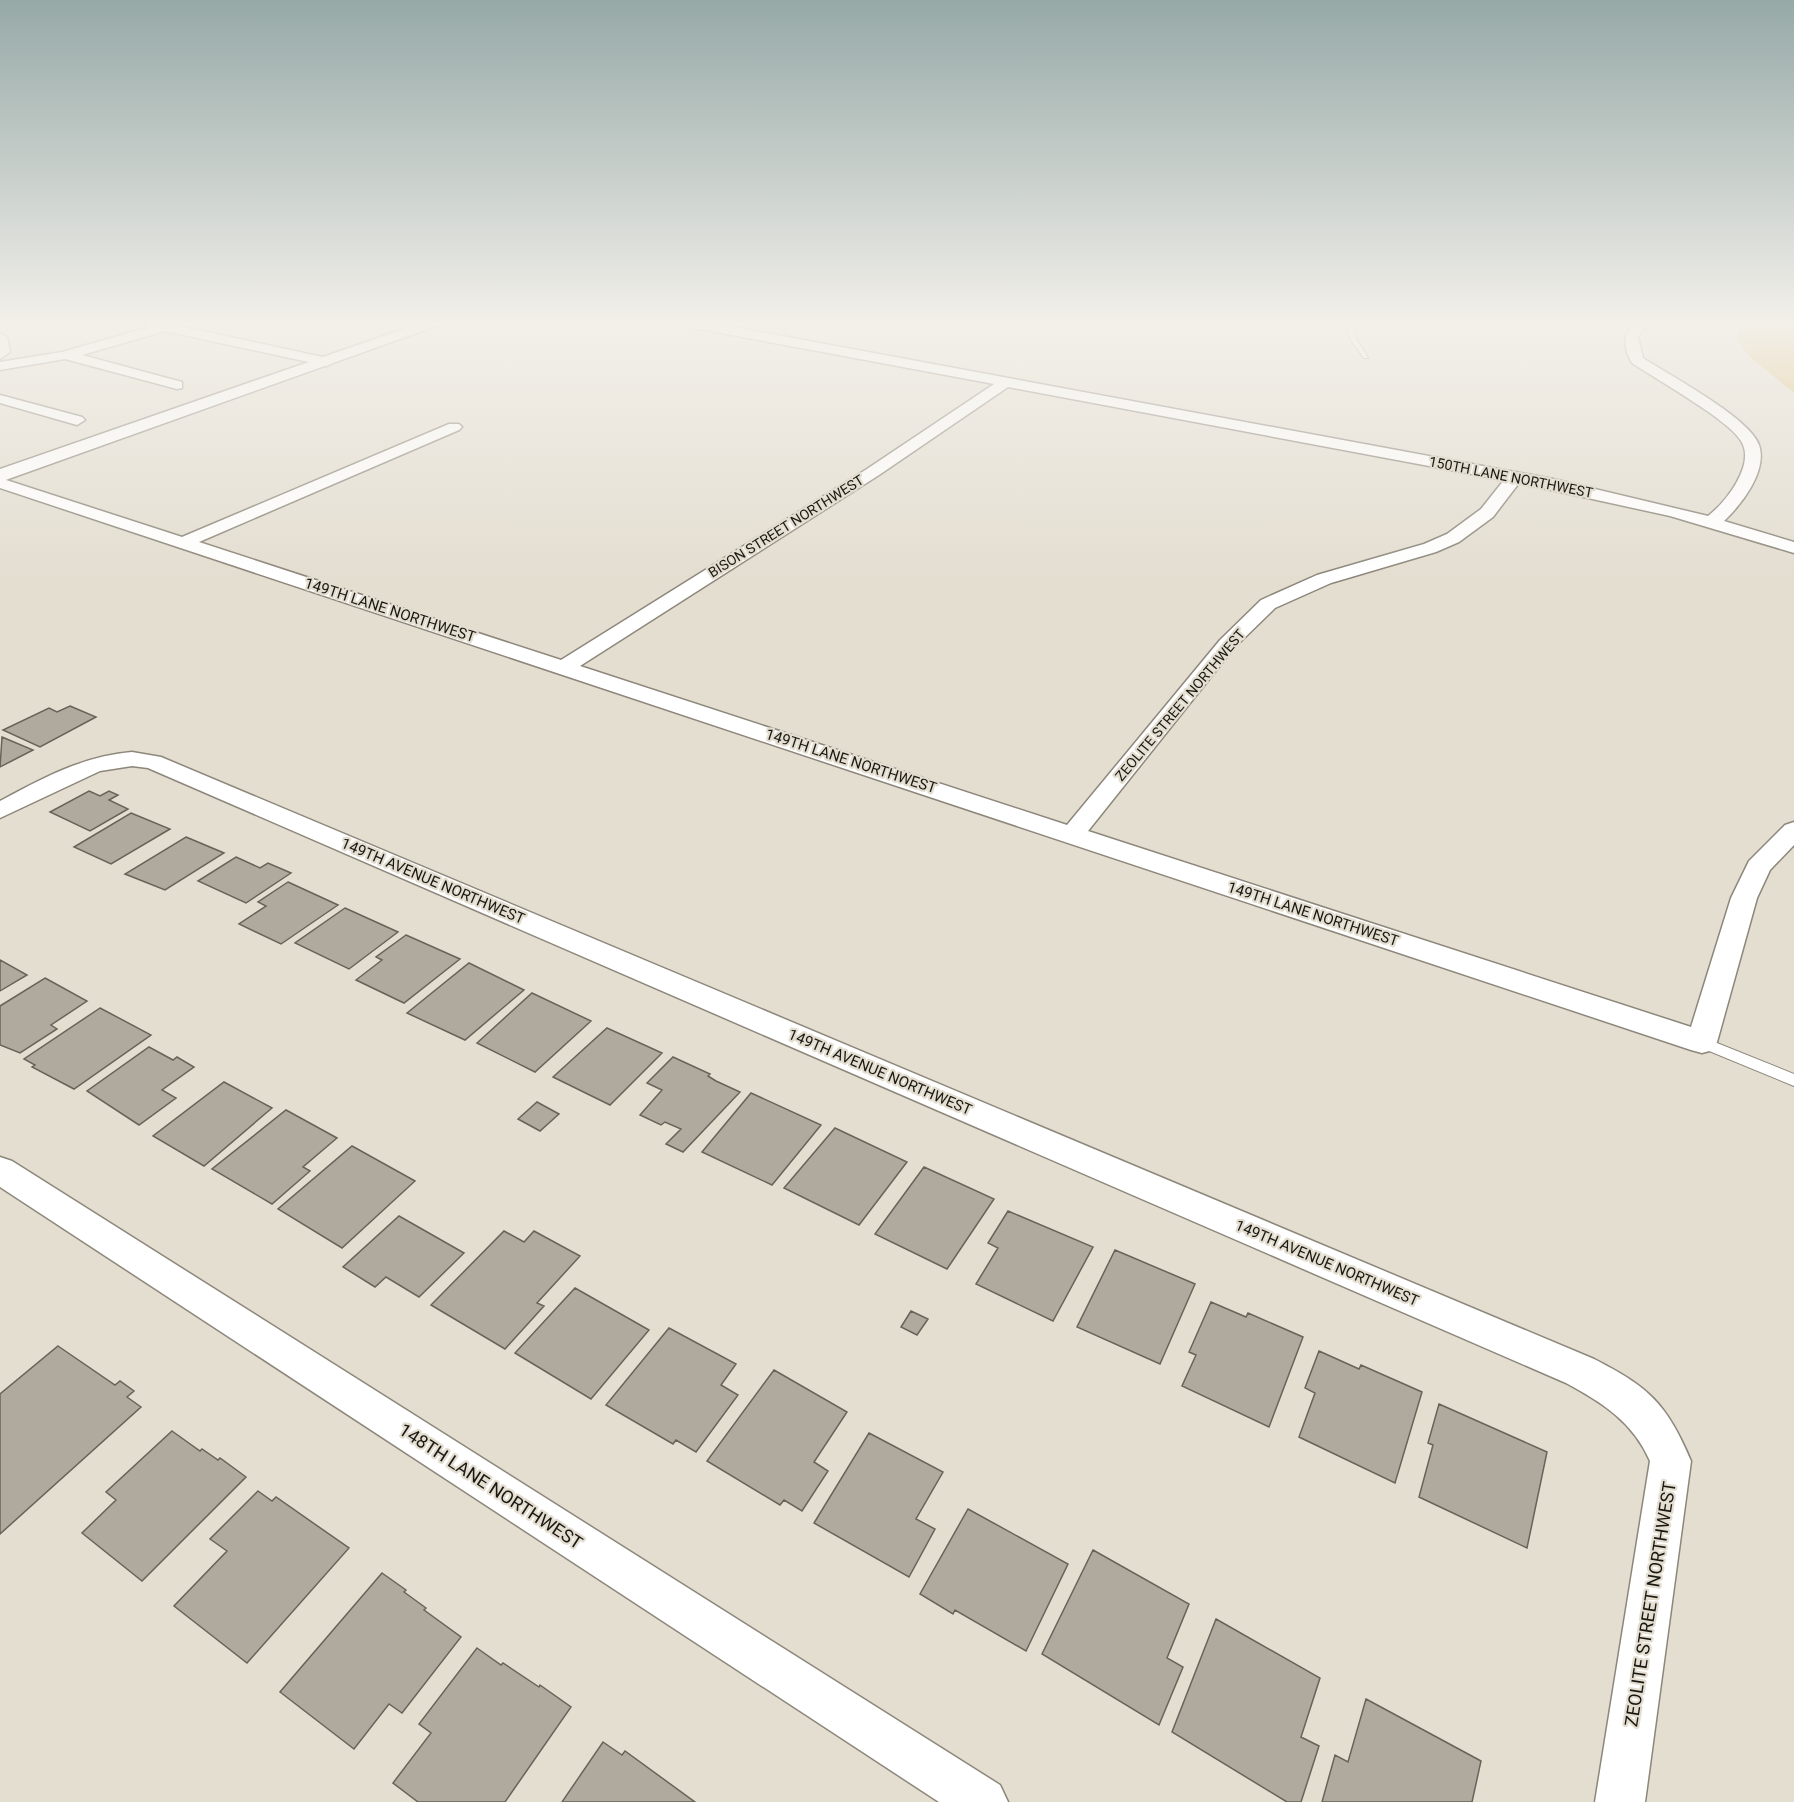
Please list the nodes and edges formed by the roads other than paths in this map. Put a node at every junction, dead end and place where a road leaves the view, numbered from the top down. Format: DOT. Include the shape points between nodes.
graph roads {
  1 [pos="33,408"];
  2 [pos="195,408"];
  3 [pos="967,408"];
  4 [pos="1146,408"];
  5 [pos="1711,408"];
  6 [pos="77,420"];
  7 [pos="454,427"];
  8 [pos="0,476"];
  9 [pos="1515,477"];
  10 [pos="0,483"];
  11 [pos="1712,522"];
  12 [pos="185,542"];
  13 [pos="1794,548"];
  14 [pos="564,667"];
  15 [pos="0,811"];
  16 [pos="1794,830"];
  17 [pos="1073,834"];
  18 [pos="1702,1042"];
  19 [pos="1794,1080"];
  20 [pos="0,1170"];
  21 [pos="1645,1412"];
  22 [pos="983,1802"];
  23 [pos="1620,1802"];
  1 -- 6 [label="street"];
  2 -- 8 [label="main road"];
  3 -- 14 [label="street, BISON STREET NORTHWEST"];
  4 -- 9 [label="street, 150TH LANE NORTHWEST"];
  5 -- 11 [label="street" via="1735,424 1752,446 1747,475 1724,514"];
  7 -- 12 [label="street"];
  9 -- 11 [label="street, 150TH LANE NORTHWEST"];
  9 -- 17 [label="street, ZEOLITE STREET NORTHWEST" via="1488,513 1453,538 1324,579 1268,604 1227,644"];
  10 -- 12 [label="street, 149TH LANE NORTHWEST"];
  11 -- 13 [label="street, 150TH LANE NORTHWEST"];
  12 -- 14 [label="street, 149TH LANE NORTHWEST"];
  14 -- 17 [label="street, 149TH LANE NORTHWEST"];
  15 -- 21 [label="street, 149TH AVENUE NORTHWEST" via="105,760 137,758 153,762 1580,1371 1615,1389"];
  16 -- 18 [label="street" via="1758,867 1744,898"];
  17 -- 18 [label="street, 149TH LANE NORTHWEST"];
  18 -- 19 [label="lane"];
  20 -- 22 [label="street, 148TH LANE NORTHWEST"];
  21 -- 23 [label="street, ZEOLITE STREET NORTHWEST" via="1671,1461"];
}
